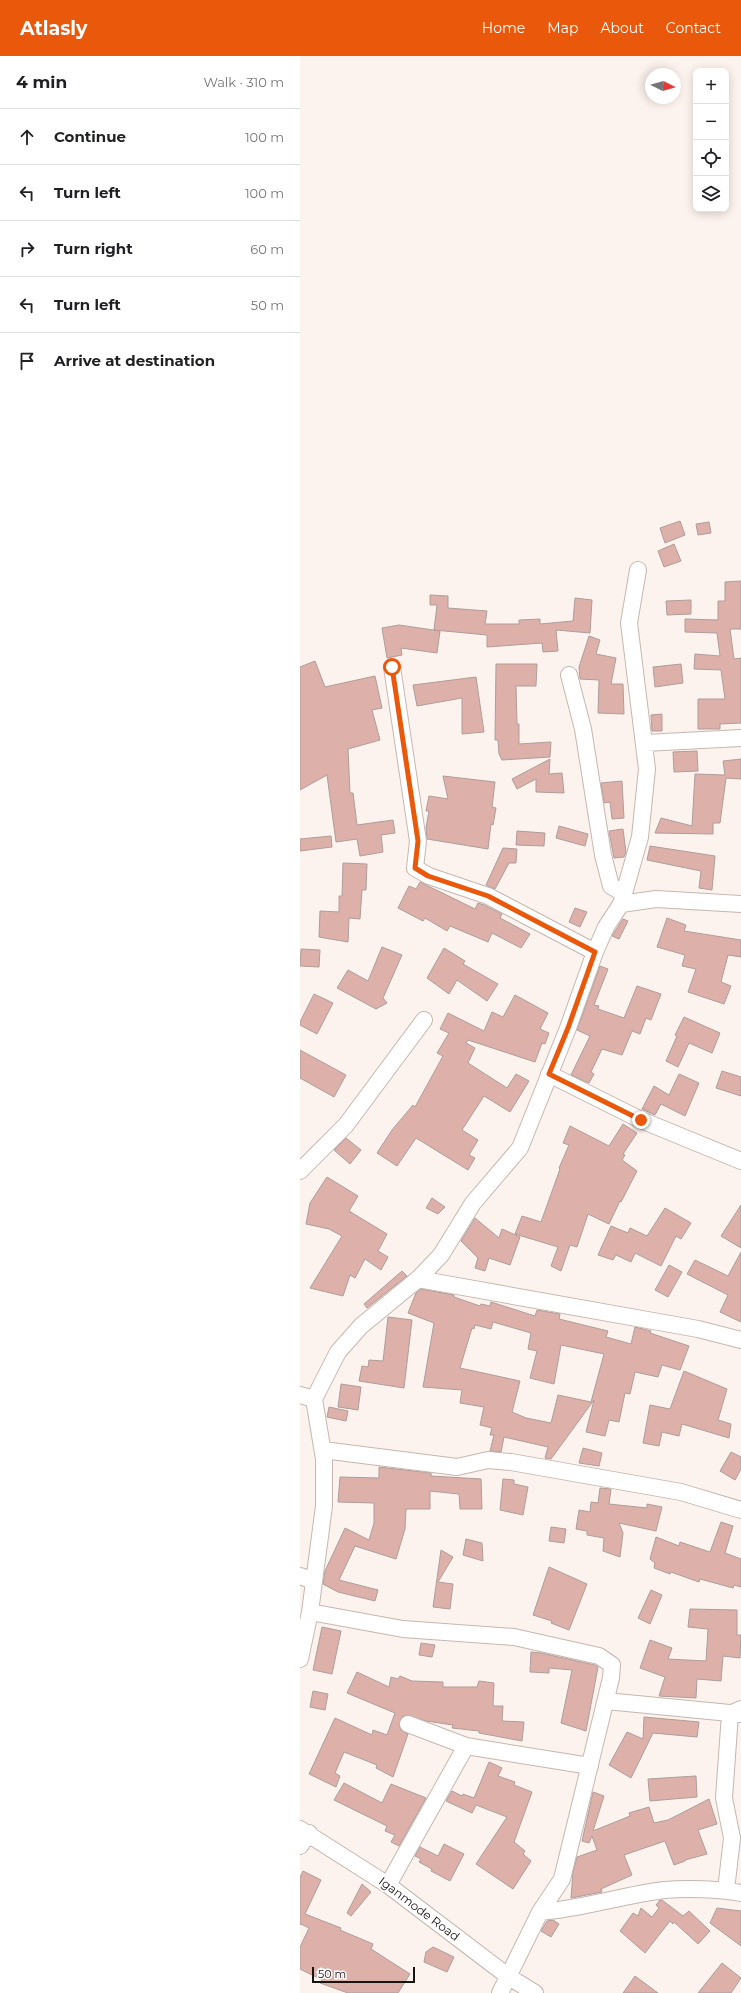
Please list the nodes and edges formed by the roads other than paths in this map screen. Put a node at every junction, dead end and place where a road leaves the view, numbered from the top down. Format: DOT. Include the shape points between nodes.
graph roads {
  1 [pos="638,570"];
  2 [pos="392,667"];
  3 [pos="569,675"];
  4 [pos="741,738"];
  5 [pos="645,743"];
  6 [pos="622,898"];
  7 [pos="741,904"];
  8 [pos="595,952"];
  9 [pos="424,1020"];
  10 [pos="549,1074"];
  11 [pos="741,1161"];
  12 [pos="300,1171"];
  13 [pos="418,1279"];
  14 [pos="741,1340"];
  15 [pos="307,1397"];
  16 [pos="323,1450"];
  17 [pos="741,1510"];
  18 [pos="307,1578"];
  19 [pos="310,1612"];
  20 [pos="300,1659"];
  21 [pos="606,1701"];
  22 [pos="737,1712"];
  23 [pos="408,1724"];
  24 [pos="466,1746"];
  25 [pos="590,1766"];
  26 [pos="303,1836"];
  27 [pos="388,1885"];
  28 [pos="733,1892"];
  29 [pos="540,1912"];
  30 [pos="509,1977"];
  31 [pos="500,1993"];
  32 [pos="535,1993"];
  1 -- 5 [label="street" via="629,623"];
  2 -- 8 [label="street" via="418,841 415,868 428,876 488,896"];
  3 -- 6 [label="street" via="583,729 603,855 612,886"];
  4 -- 5 [label="street"];
  5 -- 6 [label="street" via="647,769 640,837"];
  6 -- 7 [label="street"];
  6 -- 8 [label="street"];
  8 -- 10 [label="street"];
  9 -- 12 [label="street" via="346,1125"];
  10 -- 11 [label="street" via="641,1120"];
  10 -- 13 [label="street" via="520,1148 473,1203 441,1255"];
  13 -- 14 [label="street" via="698,1329"];
  13 -- 15 [label="street" via="361,1326 338,1352"];
  15 -- 16 [label="street"];
  16 -- 17 [label="street" via="457,1467 488,1460 511,1462 681,1492"];
  16 -- 18 [label="street" via="324,1506"];
  18 -- 19 [label="street"];
  19 -- 20 [label="street"];
  19 -- 21 [label="street" via="404,1629 514,1636 599,1656 612,1666"];
  21 -- 22 [label="street"];
  21 -- 25 [label="street"];
  22 -- 28 [label="street" via="724,1798 732,1838"];
  23 -- 24 [label="street"];
  24 -- 25 [label="street"];
  24 -- 27 [label="street"];
  25 -- 29 [label="street" via="562,1879"];
  26 -- 27 [label="street, Iganmode Road"];
  27 -- 30 [label="street, Iganmode Road"];
  28 -- 29 [label="street" via="665,1890 568,1910"];
  29 -- 30 [label="street"];
  30 -- 31 [label="street"];
  30 -- 32 [label="street, Iganmode Road"];
}
